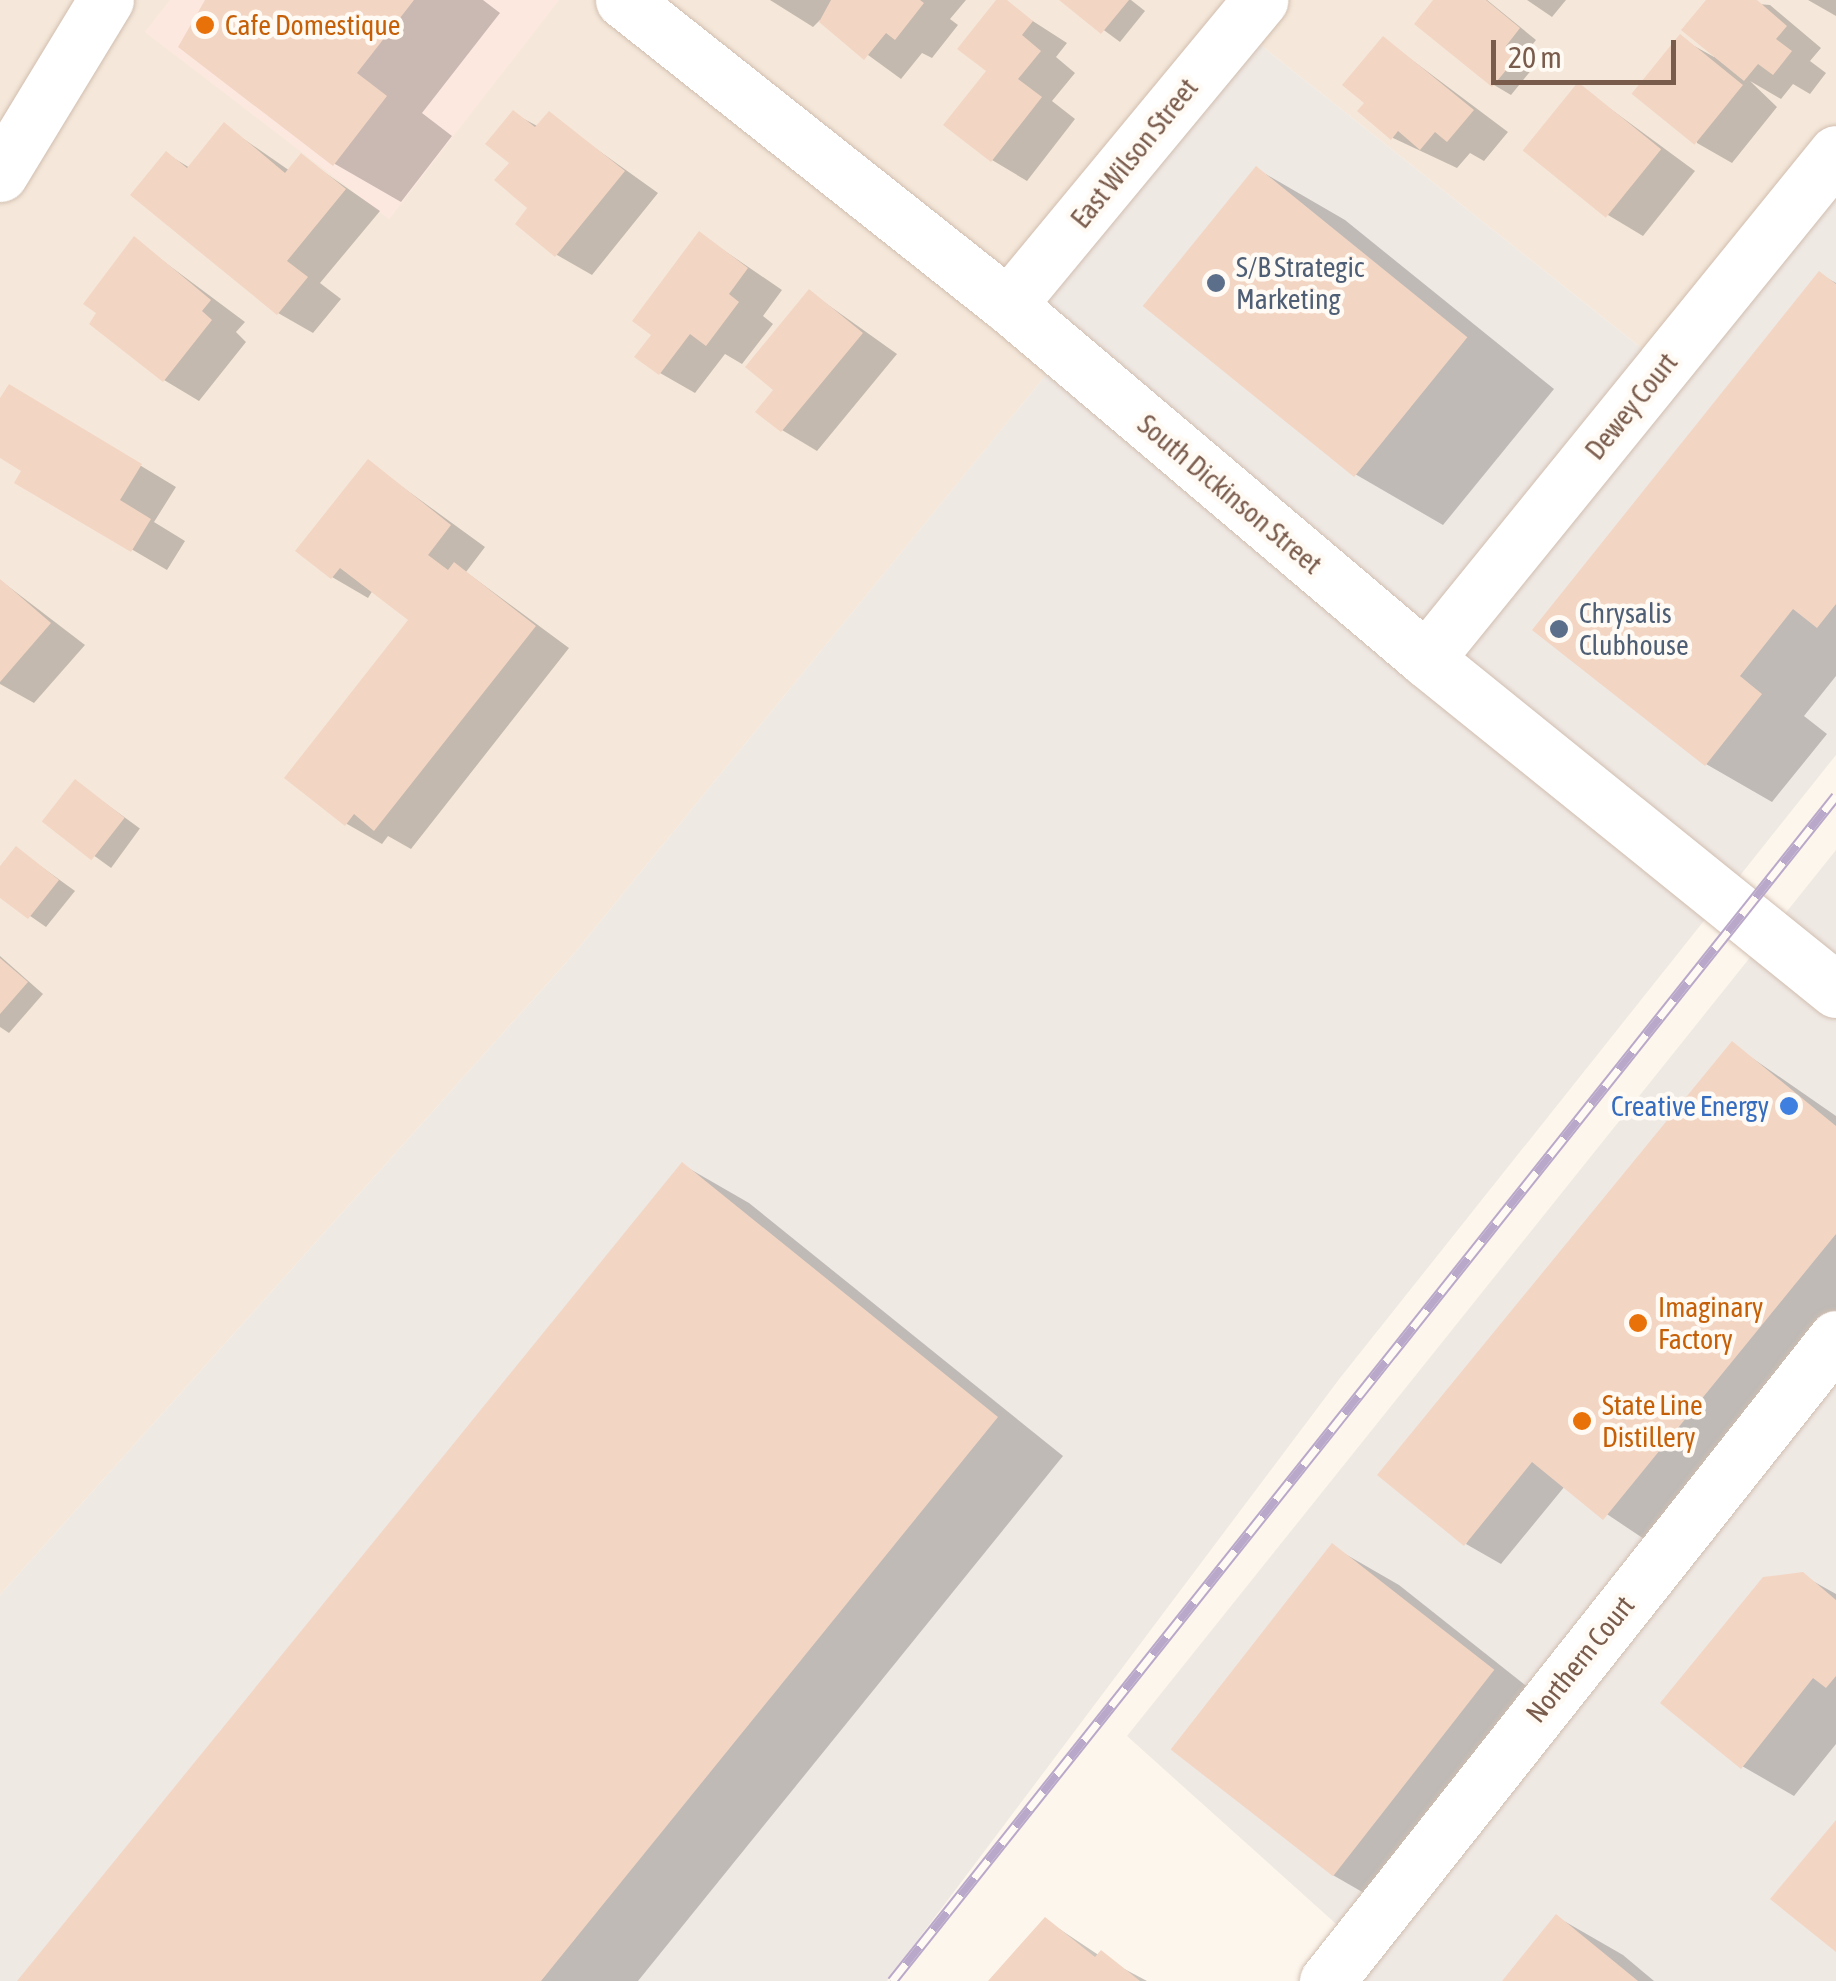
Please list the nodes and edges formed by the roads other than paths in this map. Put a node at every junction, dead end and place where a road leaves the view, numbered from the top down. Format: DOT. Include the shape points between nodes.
graph roads {
  1 [pos="106,0"];
  2 [pos="623,0"];
  3 [pos="1260,0"];
  4 [pos="1836,153"];
  5 [pos="0,174"];
  6 [pos="1008,306"];
  7 [pos="1426,659"];
  8 [pos="1836,990"];
  9 [pos="1836,1338"];
  10 [pos="1327,1981"];
  1 -- 5 [label="street"];
  2 -- 6 [label="street, South Dickinson Street"];
  3 -- 6 [label="street, East Wilson Street"];
  4 -- 7 [label="street, Dewey Court"];
  6 -- 7 [label="street, South Dickinson Street"];
  7 -- 8 [label="street, South Dickinson Street"];
  9 -- 10 [label="street, Northern Court"];
}
